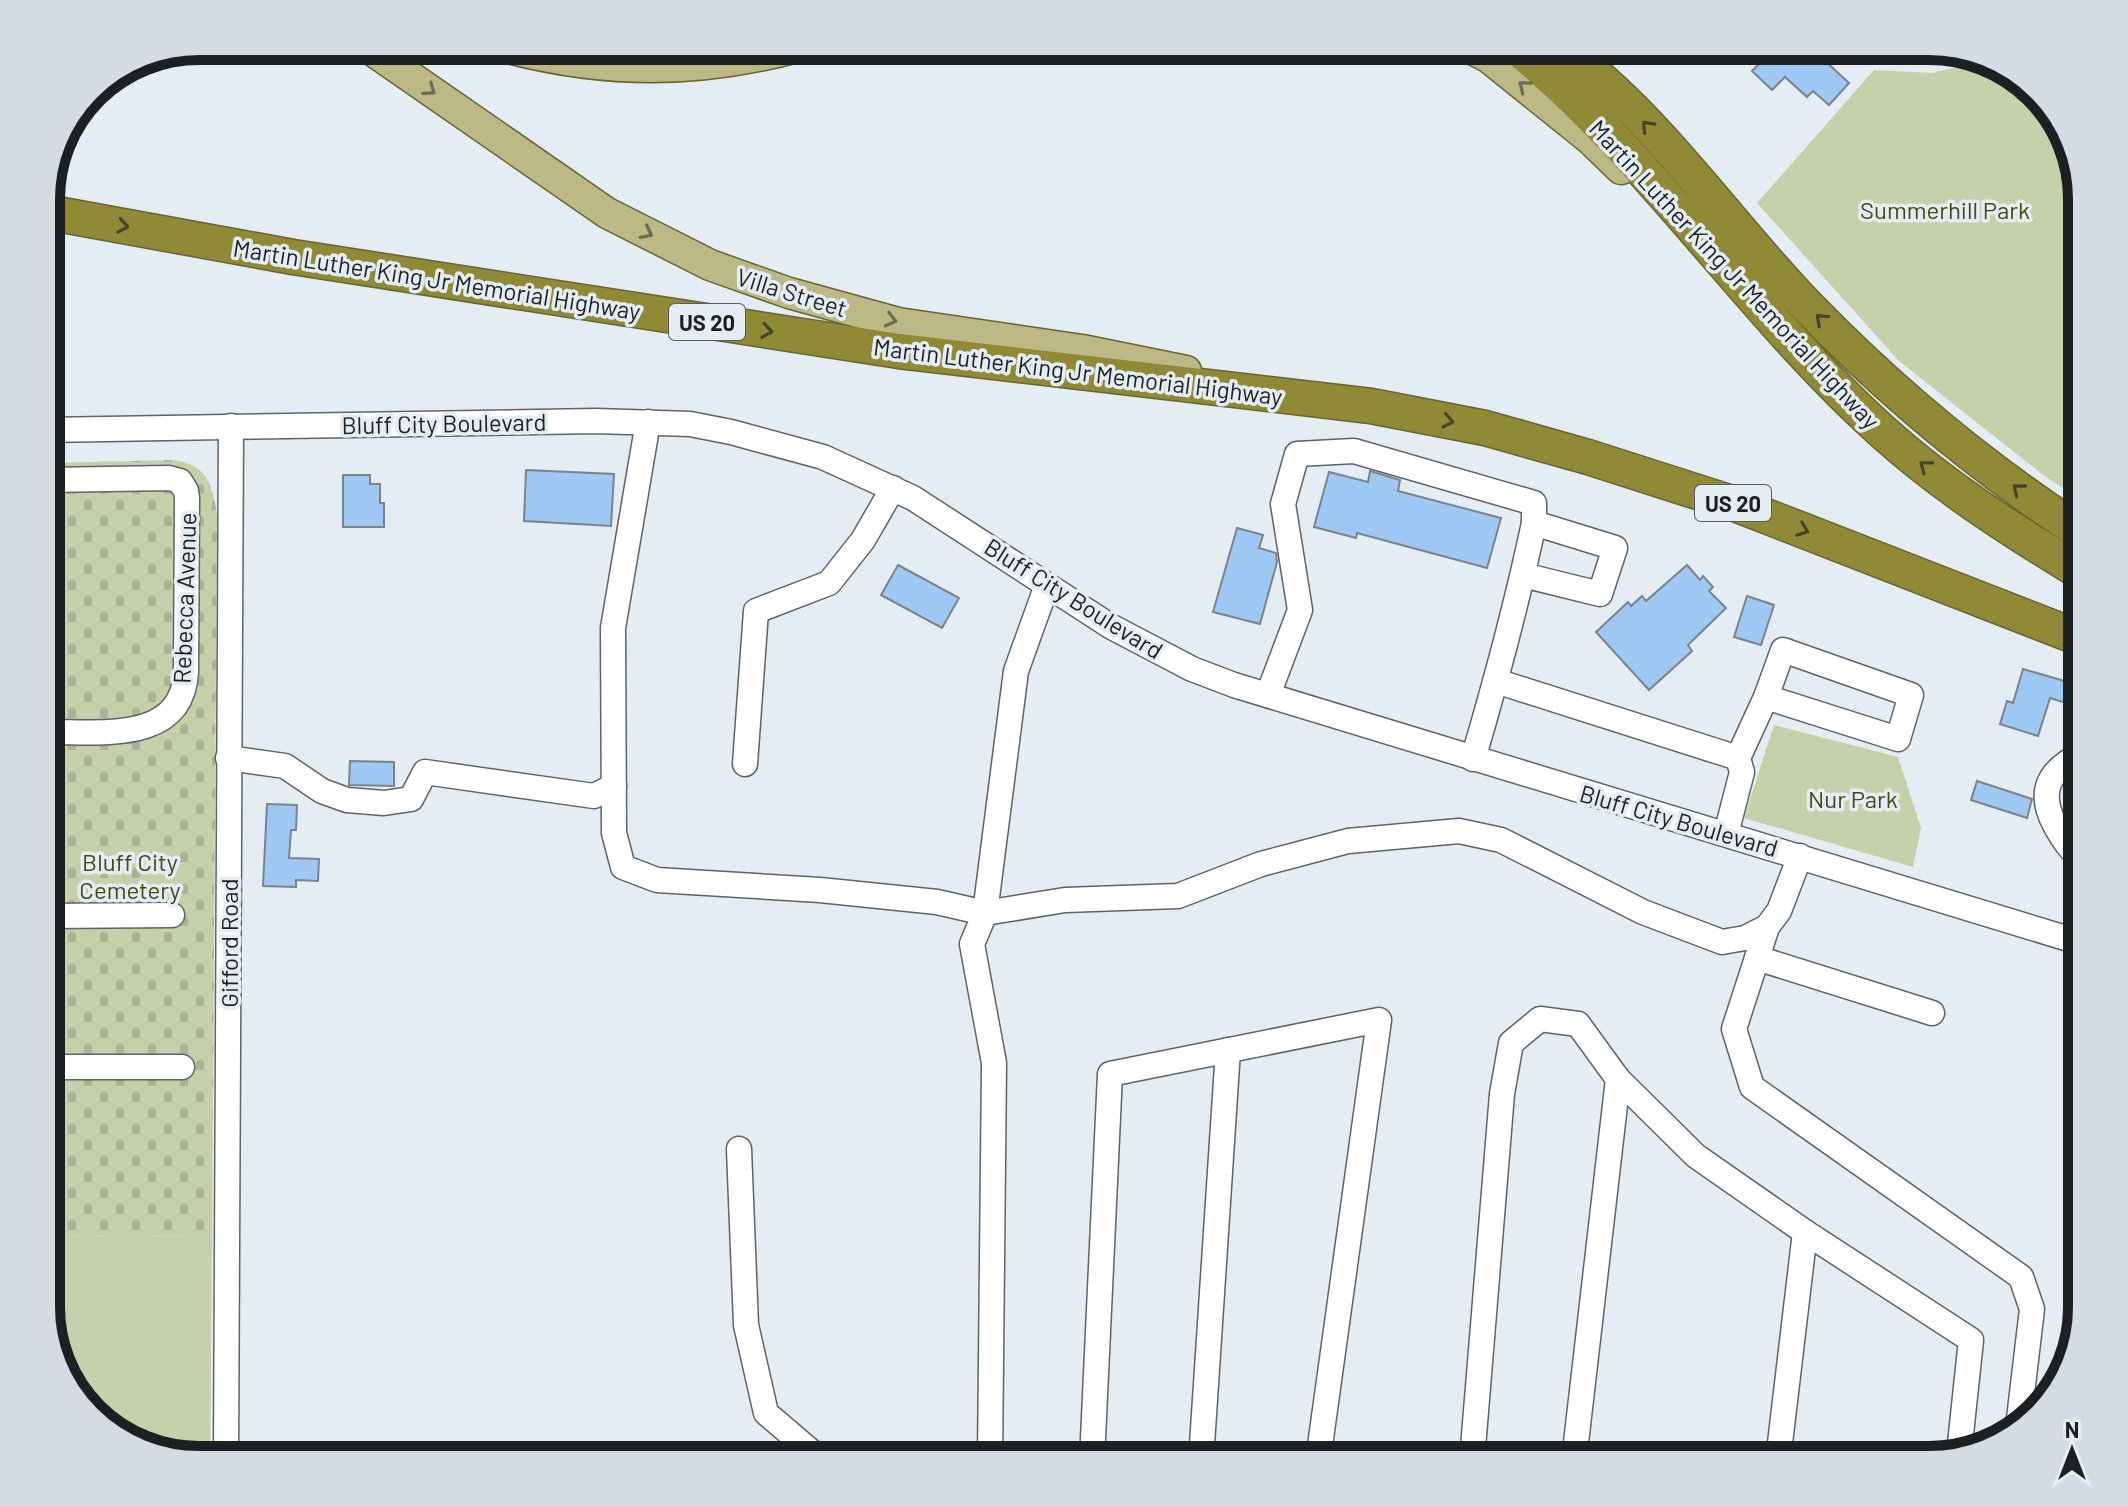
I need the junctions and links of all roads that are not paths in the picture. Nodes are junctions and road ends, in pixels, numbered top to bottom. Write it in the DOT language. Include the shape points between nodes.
graph roads {
  1 [pos="386,60"];
  2 [pos="564,60"];
  3 [pos="734,60"];
  4 [pos="1492,60"];
  5 [pos="1530,60"];
  6 [pos="1578,60"];
  7 [pos="60,215"];
  8 [pos="1728,269"];
  9 [pos="1371,406"];
  10 [pos="648,422"];
  11 [pos="231,426"];
  12 [pos="60,430"];
  13 [pos="60,480"];
  14 [pos="893,488"];
  15 [pos="1534,523"];
  16 [pos="2068,524"];
  17 [pos="2068,565"];
  18 [pos="1523,575"];
  19 [pos="1047,585"];
  20 [pos="2068,634"];
  21 [pos="1496,681"];
  22 [pos="1268,695"];
  23 [pos="1766,697"];
  24 [pos="60,732"];
  25 [pos="228,758"];
  26 [pos="1738,758"];
  27 [pos="1473,759"];
  28 [pos="745,764"];
  29 [pos="2068,764"];
  30 [pos="614,786"];
  31 [pos="1726,834"];
  32 [pos="2068,848"];
  33 [pos="1800,856"];
  34 [pos="985,913"];
  35 [pos="172,915"];
  36 [pos="60,916"];
  37 [pos="1767,927"];
  38 [pos="2068,932"];
  39 [pos="1757,958"];
  40 [pos="1932,1013"];
  41 [pos="1228,1050"];
  42 [pos="60,1067"];
  43 [pos="182,1067"];
  44 [pos="1618,1079"];
  45 [pos="739,1149"];
  46 [pos="1805,1232"];
  47 [pos="2020,1413"];
  48 [pos="1960,1442"];
  49 [pos="226,1446"];
  50 [pos="805,1446"];
  51 [pos="994,1446"];
  52 [pos="1093,1446"];
  53 [pos="1202,1446"];
  54 [pos="1320,1446"];
  55 [pos="1473,1446"];
  56 [pos="1576,1446"];
  57 [pos="1780,1446"];
  1 -- 9 [label="main road, Villa Street, one-way" via="607,213 710,265 789,293 898,323 1082,350"];
  2 -- 3 [label="main road" via="678,68"];
  8 -- 4 [label="main road, one-way" via="1590,139"];
  5 -- 8 [label="highway, Martin Luther King Jr Memorial Highway" via="1632,158"];
  16 -- 6 [label="highway, one-way" via="1903,397 1810,309 1641,119"];
  7 -- 9 [label="highway, Martin Luther King Jr Memorial Highway / US 20, one-way" via="293,257 868,346"];
  17 -- 8 [label="highway, Martin Luther King Jr Memorial Highway, one-way" via="1993,519 1884,433"];
  9 -- 20 [label="highway, Martin Luther King Jr Memorial Highway / US 20, one-way" via="1485,428 1735,504"];
  10 -- 11 [label="street, Bluff City Boulevard"];
  10 -- 14 [label="street, Bluff City Boulevard" via="690,424 781,445"];
  10 -- 30 [label="street" via="613,628"];
  11 -- 12 [label="street, Bluff City Boulevard"];
  11 -- 25 [label="street, Gifford Road"];
  13 -- 24 [label="street, Rebecca Avenue" via="169,478 180,481 187,498 182,695 154,724 129,731"];
  14 -- 19 [label="street, Bluff City Boulevard"];
  14 -- 28 [label="street" via="863,540 829,583 756,611"];
  15 -- 18 [label="street"];
  15 -- 18 [label="street" via="1615,548 1600,594"];
  15 -- 22 [label="street" via="1534,503 1354,451 1297,454 1283,504 1300,610"];
  18 -- 21 [label="street"];
  19 -- 22 [label="street, Bluff City Boulevard" via="1192,669"];
  19 -- 34 [label="street" via="1016,671"];
  21 -- 26 [label="street"];
  21 -- 27 [label="street"];
  22 -- 27 [label="street, Bluff City Boulevard"];
  23 -- 23 [label="street" via="1898,739 1911,695 1783,650"];
  23 -- 26 [label="street"];
  25 -- 30 [label="street" via="285,766 322,791 347,800 384,803 411,799 425,772 594,796"];
  25 -- 49 [label="street, Gifford Road"];
  26 -- 31 [label="street" via="1742,772"];
  27 -- 31 [label="street, Bluff City Boulevard"];
  29 -- 32 [label="street" via="2057,771 2045,804"];
  30 -- 34 [label="street" via="614,833 623,867 657,880 820,890 937,902"];
  31 -- 33 [label="street, Bluff City Boulevard"];
  33 -- 37 [label="street" via="1779,911"];
  33 -- 38 [label="street, Bluff City Boulevard"];
  34 -- 37 [label="street" via="1065,900 1178,896 1261,864 1348,841 1459,831 1501,840 1643,912 1722,942"];
  34 -- 51 [label="street" via="972,944 994,1063"];
  35 -- 36 [label="street"];
  37 -- 39 [label="street"];
  39 -- 40 [label="street"];
  39 -- 47 [label="street" via="1734,1029 1752,1087 2021,1277 2032,1309"];
  41 -- 52 [label="street" via="1110,1074"];
  41 -- 53 [label="street"];
  41 -- 54 [label="street" via="1379,1020"];
  42 -- 43 [label="street"];
  44 -- 46 [label="street" via="1696,1156"];
  44 -- 55 [label="street" via="1578,1024 1540,1019 1511,1043 1499,1125"];
  44 -- 56 [label="street"];
  45 -- 50 [label="street" via="746,1325 766,1413"];
  46 -- 48 [label="street" via="1971,1340"];
  46 -- 57 [label="street"];
}
